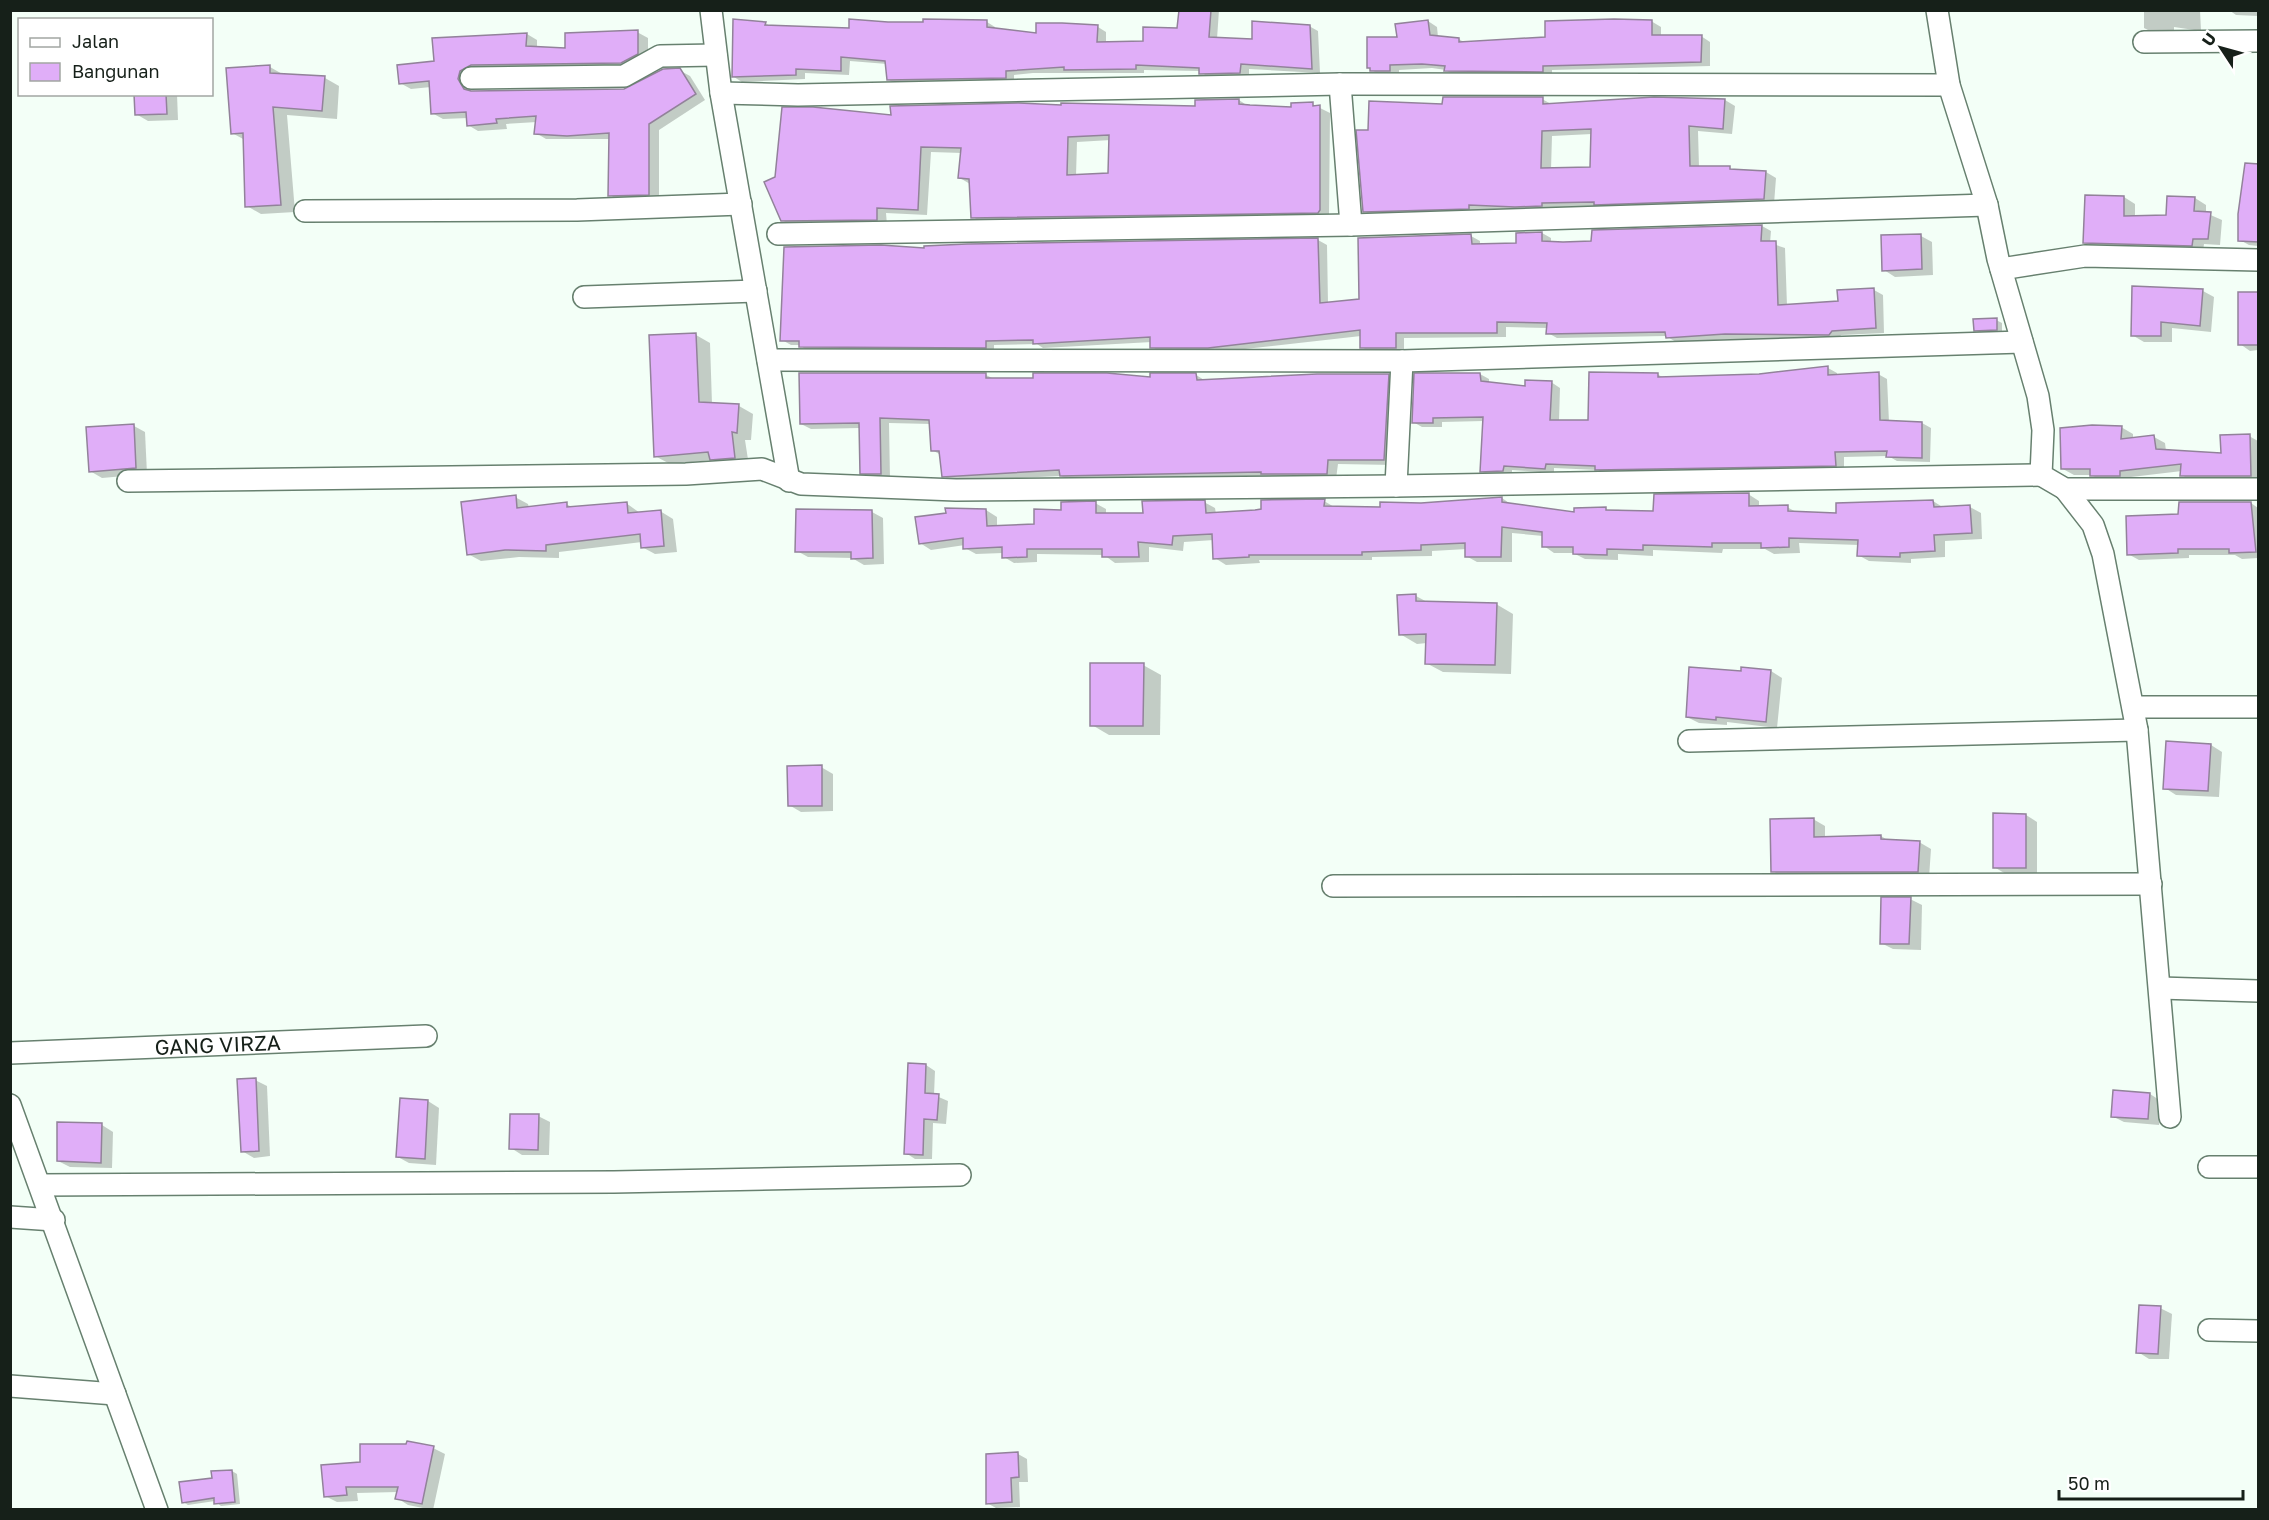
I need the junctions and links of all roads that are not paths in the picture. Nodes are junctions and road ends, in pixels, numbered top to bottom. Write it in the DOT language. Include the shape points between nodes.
graph roads {
  1 [pos="711,10"];
  2 [pos="1937,10"];
  3 [pos="2259,40"];
  4 [pos="2144,42"];
  5 [pos="716,55"];
  6 [pos="471,78"];
  7 [pos="1340,84"];
  8 [pos="1949,85"];
  9 [pos="722,93"];
  10 [pos="741,204"];
  11 [pos="1987,205"];
  12 [pos="305,211"];
  13 [pos="1351,225"];
  14 [pos="778,234"];
  15 [pos="2259,260"];
  16 [pos="2001,269"];
  17 [pos="756,291"];
  18 [pos="585,297"];
  19 [pos="2022,342"];
  20 [pos="768,360"];
  21 [pos="1402,361"];
  22 [pos="2041,474"];
  23 [pos="128,481"];
  24 [pos="789,481"];
  25 [pos="1396,486"];
  26 [pos="2065,489"];
  27 [pos="2259,489"];
  28 [pos="2133,706"];
  29 [pos="2259,707"];
  30 [pos="2137,730"];
  31 [pos="1689,741"];
  32 [pos="2151,884"];
  33 [pos="1333,886"];
  34 [pos="2160,988"];
  35 [pos="2259,991"];
  36 [pos="426,1036"];
  37 [pos="10,1053"];
  38 [pos="10,1105"];
  39 [pos="2170,1117"];
  40 [pos="2209,1167"];
  41 [pos="2259,1167"];
  42 [pos="960,1175"];
  43 [pos="41,1185"];
  44 [pos="10,1217"];
  45 [pos="54,1220"];
  46 [pos="2209,1330"];
  47 [pos="2259,1331"];
  48 [pos="10,1386"];
  49 [pos="115,1394"];
  50 [pos="157,1509"];
  1 -- 5 [label="street"];
  2 -- 8 [label="street"];
  3 -- 4 [label="street"];
  5 -- 6 [label="street" via="660,56 624,76"];
  5 -- 9 [label="street"];
  7 -- 8 [label="street"];
  7 -- 9 [label="street"];
  7 -- 13 [label="street"];
  8 -- 11 [label="street"];
  9 -- 10 [label="street"];
  10 -- 12 [label="street" via="577,210"];
  10 -- 17 [label="street"];
  11 -- 13 [label="street"];
  11 -- 16 [label="street"];
  13 -- 14 [label="street"];
  15 -- 16 [label="street" via="2085,256"];
  16 -- 19 [label="street"];
  17 -- 18 [label="street"];
  17 -- 20 [label="street"];
  19 -- 21 [label="street"];
  19 -- 22 [label="street" via="2043,429"];
  20 -- 21 [label="street"];
  20 -- 24 [label="street"];
  21 -- 25 [label="street"];
  22 -- 25 [label="street"];
  22 -- 26 [label="street"];
  23 -- 24 [label="street" via="686,474 762,469"];
  24 -- 25 [label="street" via="956,490"];
  26 -- 27 [label="street"];
  26 -- 28 [label="street" via="2093,525 2103,554"];
  28 -- 29 [label="street"];
  28 -- 30 [label="street"];
  30 -- 31 [label="street"];
  30 -- 32 [label="street"];
  32 -- 33 [label="street"];
  32 -- 34 [label="street"];
  34 -- 35 [label="street"];
  34 -- 39 [label="street"];
  36 -- 37 [label="street, GANG VIRZA"];
  38 -- 43 [label="street"];
  40 -- 41 [label="street"];
  42 -- 43 [label="street" via="614,1182"];
  43 -- 45 [label="street"];
  44 -- 45 [label="street"];
  45 -- 49 [label="street"];
  46 -- 47 [label="street"];
  48 -- 49 [label="street"];
  49 -- 50 [label="street"];
}
